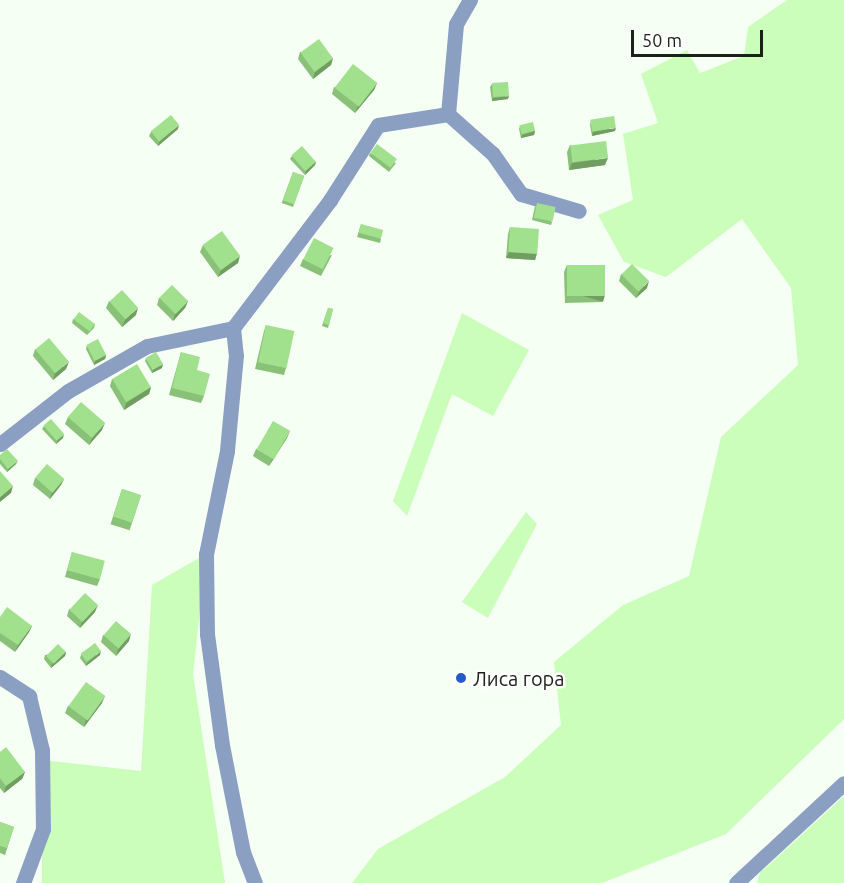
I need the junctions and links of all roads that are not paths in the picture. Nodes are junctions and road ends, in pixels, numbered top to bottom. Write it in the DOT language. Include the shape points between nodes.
graph roads {
  1 [pos="470,0"];
  2 [pos="448,114"];
  3 [pos="579,211"];
  4 [pos="233,328"];
  5 [pos="0,444"];
  6 [pos="0,677"];
  7 [pos="844,783"];
  8 [pos="23,883"];
  9 [pos="255,883"];
  10 [pos="736,883"];
  1 -- 2 [label="street" via="456,24"];
  2 -- 3 [label="street" via="493,154 521,194"];
  2 -- 4 [label="street" via="378,125 330,200"];
  4 -- 5 [label="street" via="147,346 68,391"];
  4 -- 9 [label="street" via="236,355 227,451 206,554 207,634 224,755 243,852"];
  6 -- 8 [label="street" via="29,696 42,750 43,829"];
  7 -- 10 [label="street"];
}
